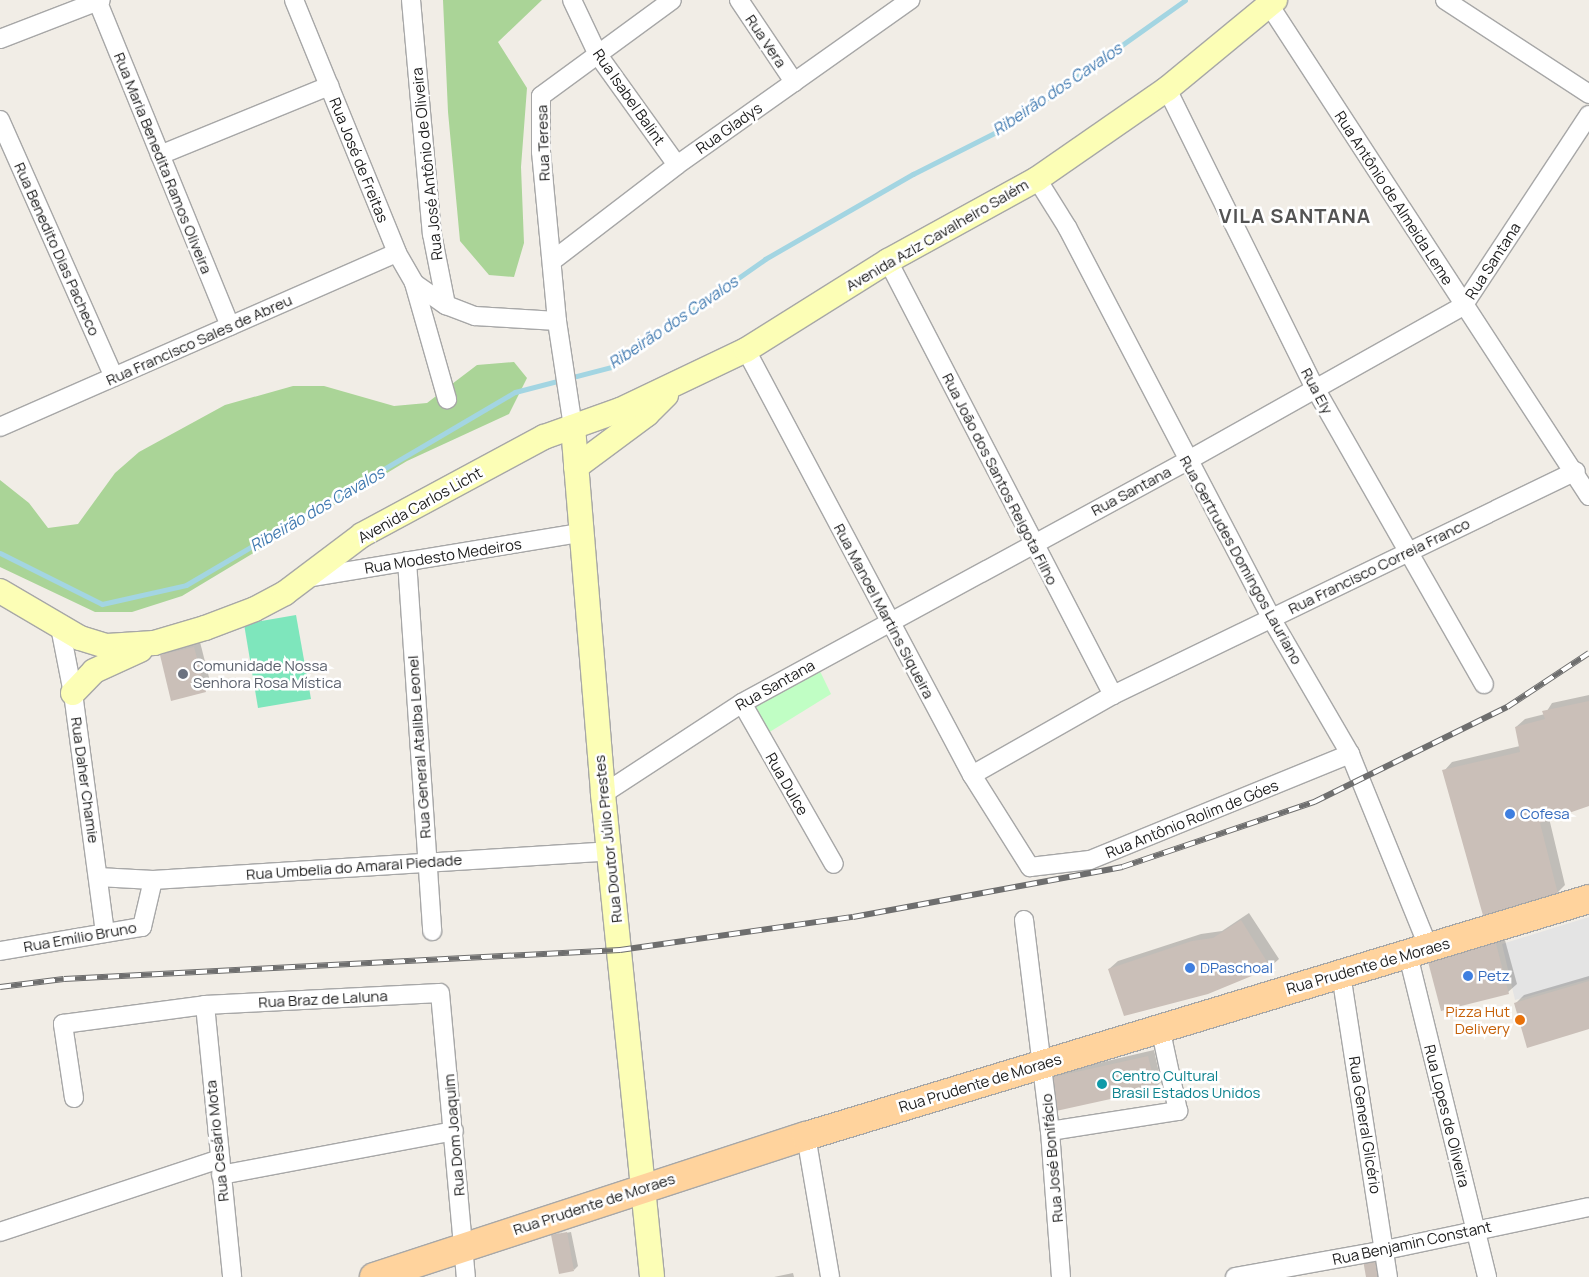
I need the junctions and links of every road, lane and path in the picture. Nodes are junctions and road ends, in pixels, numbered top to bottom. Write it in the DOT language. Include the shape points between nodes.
graph roads {
  1 [pos="98,0"];
  2 [pos="294,0"];
  3 [pos="411,0"];
  4 [pos="572,0"];
  5 [pos="672,0"];
  6 [pos="739,0"];
  7 [pos="910,0"];
  8 [pos="1445,0"];
  9 [pos="1270,1"];
  10 [pos="0,39"];
  11 [pos="598,54"];
  12 [pos="794,82"];
  13 [pos="329,86"];
  14 [pos="1167,89"];
  15 [pos="1589,94"];
  16 [pos="1589,115"];
  17 [pos="0,120"];
  18 [pos="160,155"];
  19 [pos="677,165"];
  20 [pos="1037,179"];
  21 [pos="397,253"];
  22 [pos="552,261"];
  23 [pos="888,261"];
  24 [pos="414,283"];
  25 [pos="446,305"];
  26 [pos="1463,306"];
  27 [pos="557,321"];
  28 [pos="230,326"];
  29 [pos="746,350"];
  30 [pos="564,360"];
  31 [pos="114,377"];
  32 [pos="676,384"];
  33 [pos="1315,388"];
  34 [pos="447,399"];
  35 [pos="573,427"];
  36 [pos="0,428"];
  37 [pos="1187,461"];
  38 [pos="576,467"];
  39 [pos="1576,471"];
  40 [pos="1589,496"];
  41 [pos="580,534"];
  42 [pos="1032,544"];
  43 [pos="1409,552"];
  44 [pos="407,562"];
  45 [pos="305,578"];
  46 [pos="0,590"];
  47 [pos="1272,618"];
  48 [pos="889,622"];
  49 [pos="60,627"];
  50 [pos="154,643"];
  51 [pos="1484,684"];
  52 [pos="73,693"];
  53 [pos="1113,695"];
  54 [pos="742,703"];
  55 [pos="1350,754"];
  56 [pos="972,775"];
  57 [pos="603,794"];
  58 [pos="610,851"];
  59 [pos="426,862"];
  60 [pos="834,864"];
  61 [pos="1030,867"];
  62 [pos="98,877"];
  63 [pos="153,880"];
  64 [pos="1589,899"];
  65 [pos="1024,920"];
  66 [pos="432,931"];
  67 [pos="105,933"];
  68 [pos="0,951"];
  69 [pos="1418,952"];
  70 [pos="1341,974"];
  71 [pos="440,993"];
  72 [pos="205,1005"];
  73 [pos="1160,1027"];
  74 [pos="1044,1064"];
  75 [pos="74,1098"];
  76 [pos="454,1131"];
  77 [pos="1050,1131"];
  78 [pos="806,1136"];
  79 [pos="221,1167"];
  80 [pos="645,1187"];
  81 [pos="1589,1206"];
  82 [pos="1475,1229"];
  83 [pos="0,1232"];
  84 [pos="464,1247"];
  85 [pos="1384,1250"];
  86 [pos="232,1277"];
  87 [pos="374,1277"];
  88 [pos="466,1277"];
  89 [pos="652,1277"];
  90 [pos="830,1277"];
  91 [pos="1060,1277"];
  92 [pos="1235,1277"];
  93 [pos="1388,1277"];
  94 [pos="1487,1277"];
  1 -- 10 [label="street"];
  1 -- 18 [label="street, Rua Maria Benedita Ramos Oliveira"];
  2 -- 13 [label="street, Rua José de Freitas"];
  3 -- 25 [label="street, Rua José Antônio de Oliveira" via="432,234"];
  4 -- 11 [label="street, Rua Isabel Balint"];
  5 -- 11 [label="street, Rua Teresa"];
  6 -- 12 [label="street, Rua Vera"];
  7 -- 12 [label="street, Rua Gladys"];
  8 -- 15 [label="street"];
  9 -- 14 [label="main road, Avenida Aziz Cavalheiro Salém"];
  9 -- 26 [label="street, Rua Antônio de Almeida Leme"];
  11 -- 19 [label="street, Rua Isabel Balint"];
  11 -- 22 [label="street, Rua Teresa" via="541,96 541,152"];
  12 -- 19 [label="street, Rua Gladys"];
  13 -- 18 [label="street"];
  13 -- 21 [label="street, Rua José de Freitas"];
  14 -- 20 [label="main road, Avenida Aziz Cavalheiro Salém"];
  14 -- 33 [label="street, Rua Ely"];
  16 -- 26 [label="street, Rua Santana"];
  17 -- 31 [label="street, Rua Benedito Dias Pacheco"];
  18 -- 28 [label="street, Rua Maria Benedita Ramos Oliveira"];
  19 -- 22 [label="street, Rua Gladys"];
  20 -- 23 [label="main road, Avenida Aziz Cavalheiro Salém"];
  20 -- 37 [label="street, Rua Gertrudes Domingos Lauriano" via="1067,227"];
  21 -- 24 [label="street, Rua José de Freitas"];
  21 -- 28 [label="street, Rua Francisco Sales de Abreu"];
  22 -- 27 [label="street, Rua Teresa"];
  23 -- 29 [label="main road, Avenida Aziz Cavalheiro Salém"];
  23 -- 42 [label="street, Rua João dos Santos Reigota Filho"];
  24 -- 25 [label="street, Rua José de Freitas"];
  24 -- 34 [label="street"];
  25 -- 27 [label="street" via="475,316"];
  26 -- 33 [label="street, Rua Santana"];
  26 -- 39 [label="street, Rua Antônio de Almeida Leme"];
  27 -- 30 [label="street, Rua Teresa"];
  28 -- 31 [label="street, Rua Francisco Sales de Abreu"];
  29 -- 32 [label="main road, Avenida Aziz Cavalheiro Salém"];
  29 -- 48 [label="street, Rua Manoel Martins Siqueira"];
  30 -- 35 [label="street, Rua Doutor Júlio Prestes"];
  31 -- 36 [label="street, Rua Francisco Sales de Abreu"];
  32 -- 35 [label="main road, Avenida Aziz Cavalheiro Salém"];
  32 -- 38 [label="main road" via="647,414"];
  33 -- 37 [label="street, Rua Santana"];
  33 -- 43 [label="street, Rua Ely"];
  35 -- 38 [label="main road, Rua Doutor Júlio Prestes"];
  35 -- 45 [label="main road, Avenida Carlos Licht" via="544,437 362,535"];
  37 -- 42 [label="street, Rua Santana"];
  37 -- 47 [label="street, Rua Gertrudes Domingos Lauriano"];
  38 -- 41 [label="main road, Rua Doutor Júlio Prestes"];
  39 -- 40 [label="street, Rua Antônio de Almeida Leme"];
  39 -- 43 [label="street, Rua Francisco Correia Franco"];
  41 -- 44 [label="street, Rua Modesto Medeiros"];
  41 -- 57 [label="main road, Rua Doutor Júlio Prestes"];
  42 -- 48 [label="street, Rua Santana"];
  42 -- 53 [label="street, Rua João dos Santos Reigota Filho"];
  43 -- 47 [label="street, Rua Francisco Correia Franco"];
  43 -- 51 [label="street, Rua Ely"];
  44 -- 45 [label="street, Rua Modesto Medeiros"];
  44 -- 59 [label="street, Rua General Ataliba Leonel"];
  45 -- 50 [label="main road, Avenida Carlos Licht" via="255,609"];
  46 -- 49 [label="main road, Avenida Carlos Licht"];
  47 -- 53 [label="street, Rua Francisco Correia Franco"];
  47 -- 55 [label="street, Rua Gertrudes Domingos Lauriano"];
  48 -- 54 [label="street, Rua Santana"];
  48 -- 56 [label="street, Rua Manoel Martins Siqueira"];
  49 -- 50 [label="main road, Avenida Carlos Licht" via="80,638 107,646"];
  49 -- 52 [label="street, Rua Daher Chamie"];
  50 -- 52 [label="main road" via="94,671"];
  52 -- 62 [label="street, Rua Daher Chamie"];
  53 -- 56 [label="street, Rua Francisco Correia Franco"];
  54 -- 57 [label="street, Rua Santana"];
  54 -- 60 [label="street, Rua Dulce"];
  55 -- 61 [label="street, Rua Antônio Rolim de Góes" via="1090,860"];
  55 -- 69 [label="street, Rua Gertrudes Domingos Lauriano"];
  56 -- 61 [label="street, Rua Manoel Martins Siqueira"];
  57 -- 58 [label="main road, Rua Doutor Júlio Prestes"];
  58 -- 59 [label="street, Rua Umbelia do Amaral Piedade"];
  58 -- 80 [label="main road, Rua Doutor Júlio Prestes"];
  59 -- 63 [label="street, Rua Umbelia do Amaral Piedade"];
  59 -- 66 [label="street, Rua General Ataliba Leonel"];
  62 -- 63 [label="street, Rua Umbelia do Amaral Piedade"];
  62 -- 67 [label="street, Rua Daher Chamie"];
  63 -- 67 [label="street, Rua Emílio Bruno" via="142,927"];
  64 -- 69 [label="main road, Rua Prudente de Moraes"];
  65 -- 74 [label="street, Rua José Bonifácio"];
  67 -- 68 [label="street, Rua Emílio Bruno"];
  69 -- 70 [label="main road, Rua Prudente de Moraes"];
  69 -- 82 [label="street, Rua Lopes de Oliveira"];
  70 -- 73 [label="main road, Rua Prudente de Moraes"];
  70 -- 85 [label="street, Rua General Glicério"];
  71 -- 72 [label="street, Rua Braz de Laluna"];
  71 -- 76 [label="street, Rua Dom Joaquim"];
  72 -- 75 [label="street, Rua Braz de Laluna" via="62,1024"];
  72 -- 79 [label="street, Rua Cesário Mota"];
  73 -- 74 [label="main road, Rua Prudente de Moraes"];
  73 -- 77 [label="street" via="1178,1111"];
  74 -- 77 [label="street, Rua José Bonifácio"];
  74 -- 78 [label="main road, Rua Prudente de Moraes"];
  76 -- 79 [label="street"];
  76 -- 84 [label="street, Rua Dom Joaquim"];
  77 -- 91 [label="street, Rua José Bonifácio"];
  78 -- 80 [label="main road, Rua Prudente de Moraes"];
  78 -- 90 [label="street"];
  79 -- 83 [label="street"];
  79 -- 86 [label="street, Rua Cesário Mota"];
  80 -- 84 [label="main road, Rua Prudente de Moraes"];
  80 -- 89 [label="main road, Rua Doutor Júlio Prestes"];
  81 -- 82 [label="street, Rua Benjamin Constant"];
  82 -- 85 [label="street, Rua Benjamin Constant"];
  82 -- 94 [label="street, Rua Lopes de Oliveira"];
  84 -- 87 [label="main road, Rua Prudente de Moraes"];
  84 -- 88 [label="street, Rua Dom Joaquim"];
  85 -- 92 [label="street, Rua Benjamin Constant"];
  85 -- 93 [label="street, Rua General Glicério"];
}
